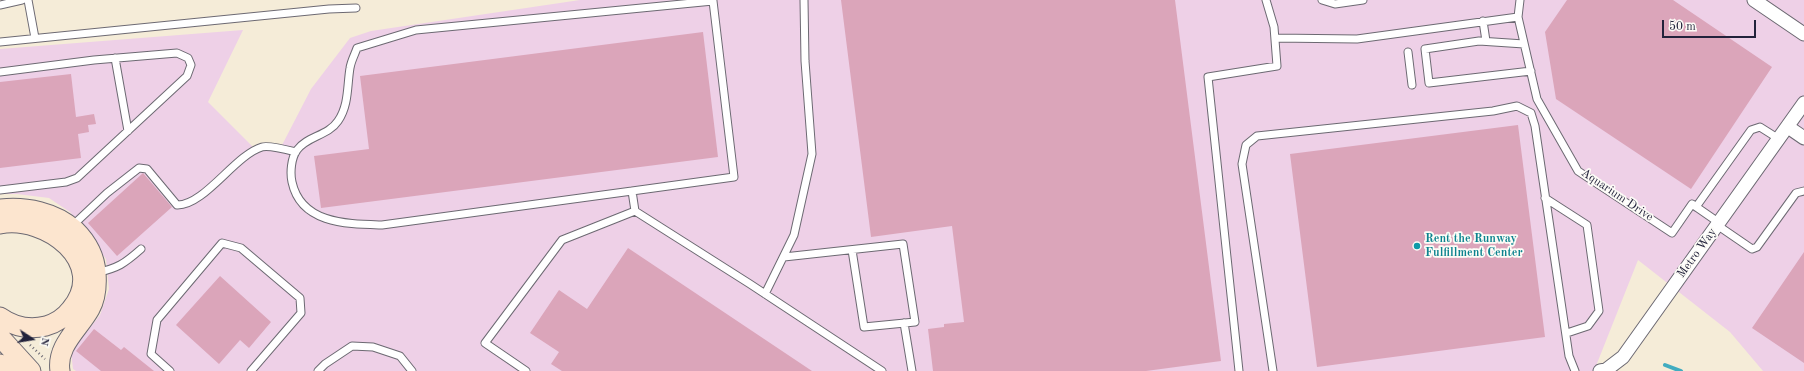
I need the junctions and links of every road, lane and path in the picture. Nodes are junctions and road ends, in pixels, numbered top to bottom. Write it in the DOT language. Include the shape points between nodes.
graph roads {
  1 [pos="22,0"];
  2 [pos="28,0"];
  3 [pos="804,0"];
  4 [pos="1266,0"];
  5 [pos="1322,0"];
  6 [pos="1363,0"];
  7 [pos="1520,0"];
  8 [pos="1754,0"];
  9 [pos="0,4"];
  10 [pos="356,8"];
  11 [pos="1518,17"];
  12 [pos="1483,21"];
  13 [pos="1804,34"];
  14 [pos="35,38"];
  15 [pos="1275,38"];
  16 [pos="1486,41"];
  17 [pos="0,42"];
  18 [pos="1524,44"];
  19 [pos="1408,52"];
  20 [pos="115,58"];
  21 [pos="1531,71"];
  22 [pos="0,72"];
  23 [pos="1412,85"];
  24 [pos="1804,103"];
  25 [pos="1788,127"];
  26 [pos="128,131"];
  27 [pos="1804,138"];
  28 [pos="1779,139"];
  29 [pos="296,152"];
  30 [pos="0,190"];
  31 [pos="632,191"];
  32 [pos="1804,191"];
  33 [pos="1545,198"];
  34 [pos="1696,207"];
  35 [pos="0,209"];
  36 [pos="634,211"];
  37 [pos="1718,223"];
  38 [pos="0,224"];
  39 [pos="71,227"];
  40 [pos="140,249"];
  41 [pos="852,250"];
  42 [pos="784,257"];
  43 [pos="96,273"];
  44 [pos="765,294"];
  45 [pos="0,317"];
  46 [pos="904,323"];
  47 [pos="1567,333"];
  48 [pos="0,336"];
  49 [pos="28,343"];
  50 [pos="0,364"];
  51 [pos="54,367"];
  52 [pos="9,371"];
  53 [pos="31,371"];
  54 [pos="170,371"];
  55 [pos="251,371"];
  56 [pos="318,371"];
  57 [pos="412,371"];
  58 [pos="526,371"];
  59 [pos="882,371"];
  60 [pos="912,371"];
  61 [pos="1238,371"];
  62 [pos="1273,371"];
  63 [pos="1574,371"];
  64 [pos="1600,371"];
  1 -- 9 [label="lane"];
  2 -- 14 [label="lane"];
  3 -- 42 [label="lane" via="805,61 812,154 794,236"];
  4 -- 15 [label="lane"];
  5 -- 6 [label="lane" via="1335,4"];
  7 -- 11 [label="lane, Aquarium Drive"];
  8 -- 13 [label="street"];
  10 -- 14 [label="lane"];
  11 -- 12 [label="lane"];
  11 -- 18 [label="lane, Aquarium Drive"];
  12 -- 15 [label="lane" via="1357,39"];
  12 -- 16 [label="lane"];
  14 -- 17 [label="lane"];
  15 -- 61 [label="lane" via="1277,66 1208,77"];
  16 -- 18 [label="lane"];
  16 -- 21 [label="lane" via="1425,49 1429,83"];
  18 -- 21 [label="lane, Aquarium Drive"];
  19 -- 23 [label="lane"];
  20 -- 22 [label="lane"];
  20 -- 26 [label="lane"];
  20 -- 26 [label="lane" via="177,54 188,58 191,66 187,76"];
  21 -- 34 [label="lane, Aquarium Drive" via="1537,99 1578,171 1672,233 1692,204"];
  24 -- 25 [label="street"];
  25 -- 27 [label="street"];
  25 -- 28 [label="street, Metro Way"];
  26 -- 30 [label="lane" via="79,177"];
  28 -- 34 [label="lane" via="1760,127 1751,130"];
  28 -- 37 [label="street, Metro Way"];
  29 -- 31 [label="lane" via="290,174 299,201 324,218 348,224 382,225"];
  29 -- 31 [label="lane" via="304,141 328,131 338,122 345,109 350,67 357,48 416,30 712,1 734,177"];
  29 -- 39 [label="lane" via="263,146 244,157 196,198 184,205 177,205 148,169 139,168 107,193"];
  31 -- 36 [label="lane"];
  32 -- 37 [label="lane" via="1796,193 1757,247 1752,249"];
  33 -- 47 [label="lane"];
  33 -- 47 [label="lane" via="1587,225 1599,311 1588,326"];
  33 -- 62 [label="lane" via="1531,113 1516,106 1257,136 1246,145 1242,164"];
  34 -- 37 [label="lane"];
  35 -- 39 [label="main road" via="23,208 40,212"];
  36 -- 44 [label="lane"];
  36 -- 58 [label="lane" via="562,240 485,343"];
  37 -- 64 [label="street, Metro Way" via="1623,357 1606,370"];
  38 -- 45 [label="main road" via="29,224 54,234 72,251 82,277 77,301 68,313 54,323 38,328 24,327"];
  39 -- 43 [label="main road" via="87,245 94,260"];
  40 -- 43 [label="lane" via="124,264"];
  41 -- 42 [label="lane"];
  41 -- 46 [label="lane" via="864,327"];
  41 -- 46 [label="lane" via="904,244 915,322"];
  42 -- 44 [label="lane"];
  43 -- 51 [label="main road" via="94,299"];
  44 -- 59 [label="lane"];
  46 -- 60 [label="lane"];
  47 -- 63 [label="lane" via="1569,356"];
  48 -- 53 [label="main road"];
  49 -- 51 [label="path"];
  50 -- 52 [label="main road"];
  54 -- 55 [label="lane" via="151,354 157,320 222,243 241,248 300,298 301,313"];
  56 -- 57 [label="lane" via="352,346 373,347 400,356"];
}
